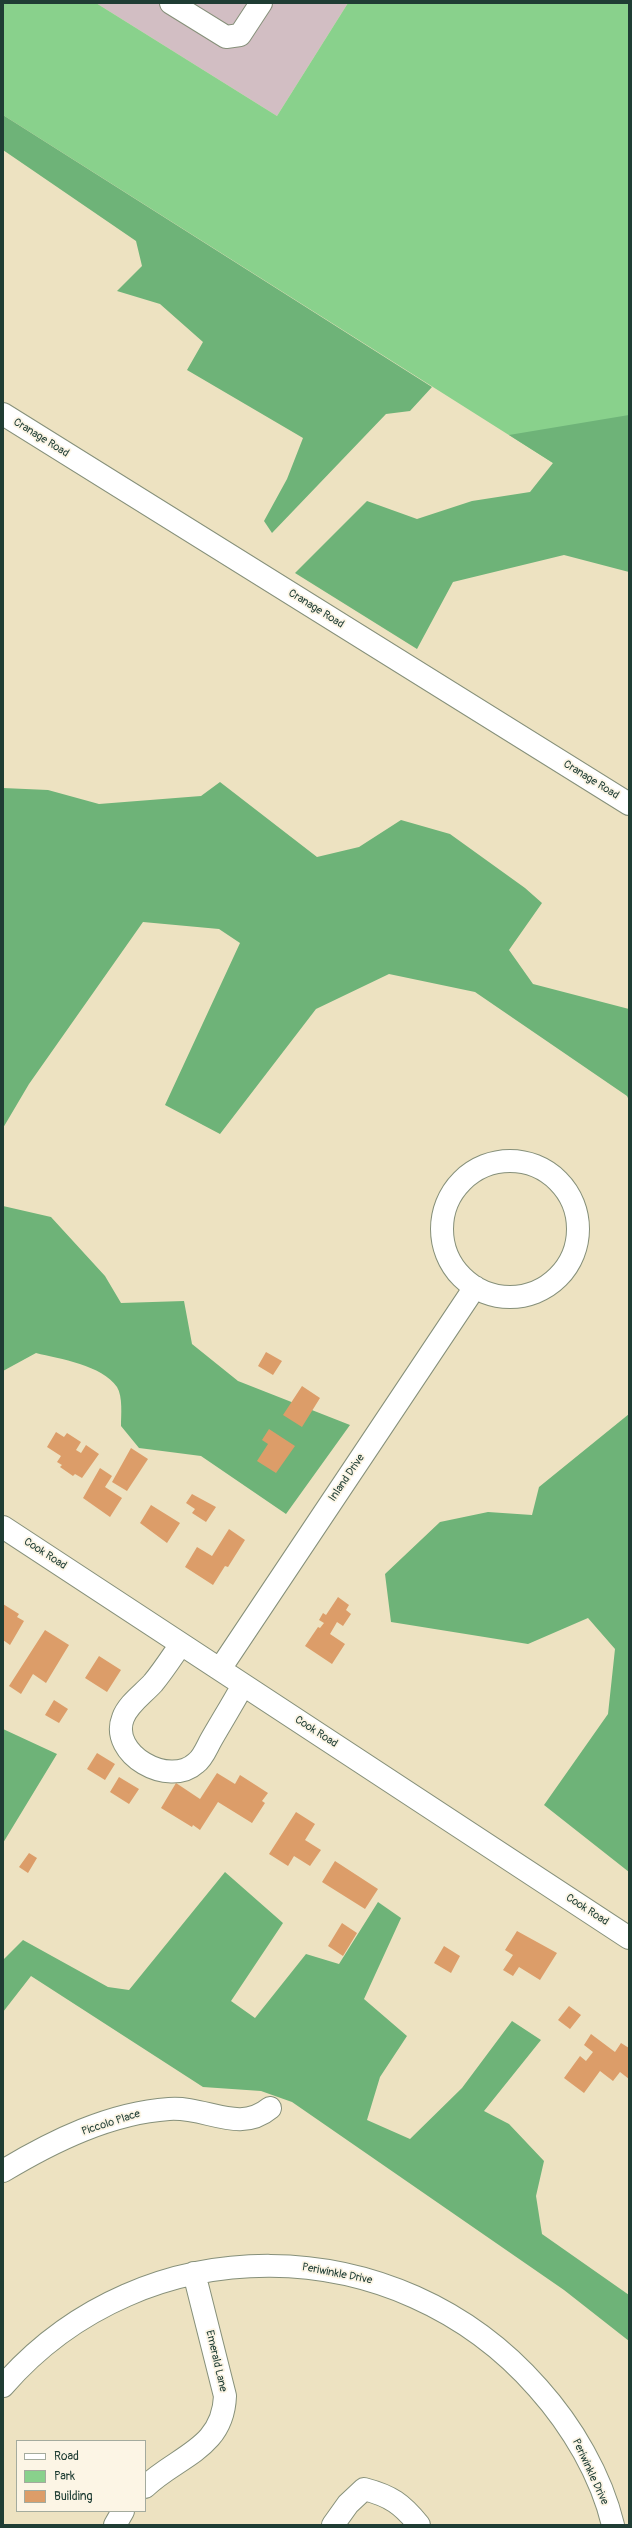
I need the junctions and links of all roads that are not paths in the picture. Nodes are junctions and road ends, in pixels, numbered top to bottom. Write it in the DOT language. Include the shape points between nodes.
graph roads {
  1 [pos="171,3"];
  2 [pos="261,3"];
  3 [pos="3,414"];
  4 [pos="629,804"];
  5 [pos="475,1287"];
  6 [pos="3,1527"];
  7 [pos="181,1644"];
  8 [pos="220,1669"];
  9 [pos="243,1685"];
  10 [pos="629,1938"];
  11 [pos="270,2108"];
  12 [pos="3,2172"];
  13 [pos="194,2273"];
  14 [pos="3,2386"];
  15 [pos="146,2486"];
  16 [pos="122,2512"];
  17 [pos="115,2525"];
  18 [pos="333,2525"];
  19 [pos="419,2525"];
  20 [pos="613,2525"];
  1 -- 2 [label="street" via="226,37 240,35"];
  3 -- 4 [label="street, Cranage Road"];
  5 -- 5 [label="street" via="497,1296 521,1296 538,1292 558,1279 576,1250 579,1226 568,1191 557,1179 537,1165 503,1160 480,1167 461,1181 452,1192 443,1214 444,1245 458,1273"];
  5 -- 8 [label="street, Inland Drive"];
  6 -- 7 [label="street, Cook Road"];
  7 -- 8 [label="street, Cook Road"];
  7 -- 9 [label="street" via="153,1683 129,1708 121,1725 123,1738 133,1754 147,1766 165,1772 179,1772 196,1764"];
  8 -- 9 [label="street, Cook Road"];
  9 -- 10 [label="street, Cook Road"];
  11 -- 12 [label="street, Piccolo Place" via="260,2116 234,2121 215,2115 174,2109 152,2110 122,2117 43,2149"];
  13 -- 14 [label="street, Periwinkle Drive" via="147,2287 82,2319 32,2356"];
  13 -- 15 [label="street, Emerald Lane" via="224,2396 222,2416 206,2442 163,2471"];
  13 -- 20 [label="street, Periwinkle Drive" via="238,2266 287,2266 348,2274 406,2292 469,2326 521,2368 551,2402 582,2448"];
  16 -- 17 [label="street"];
  18 -- 19 [label="street" via="348,2504 364,2490 385,2495 398,2502"];
}
